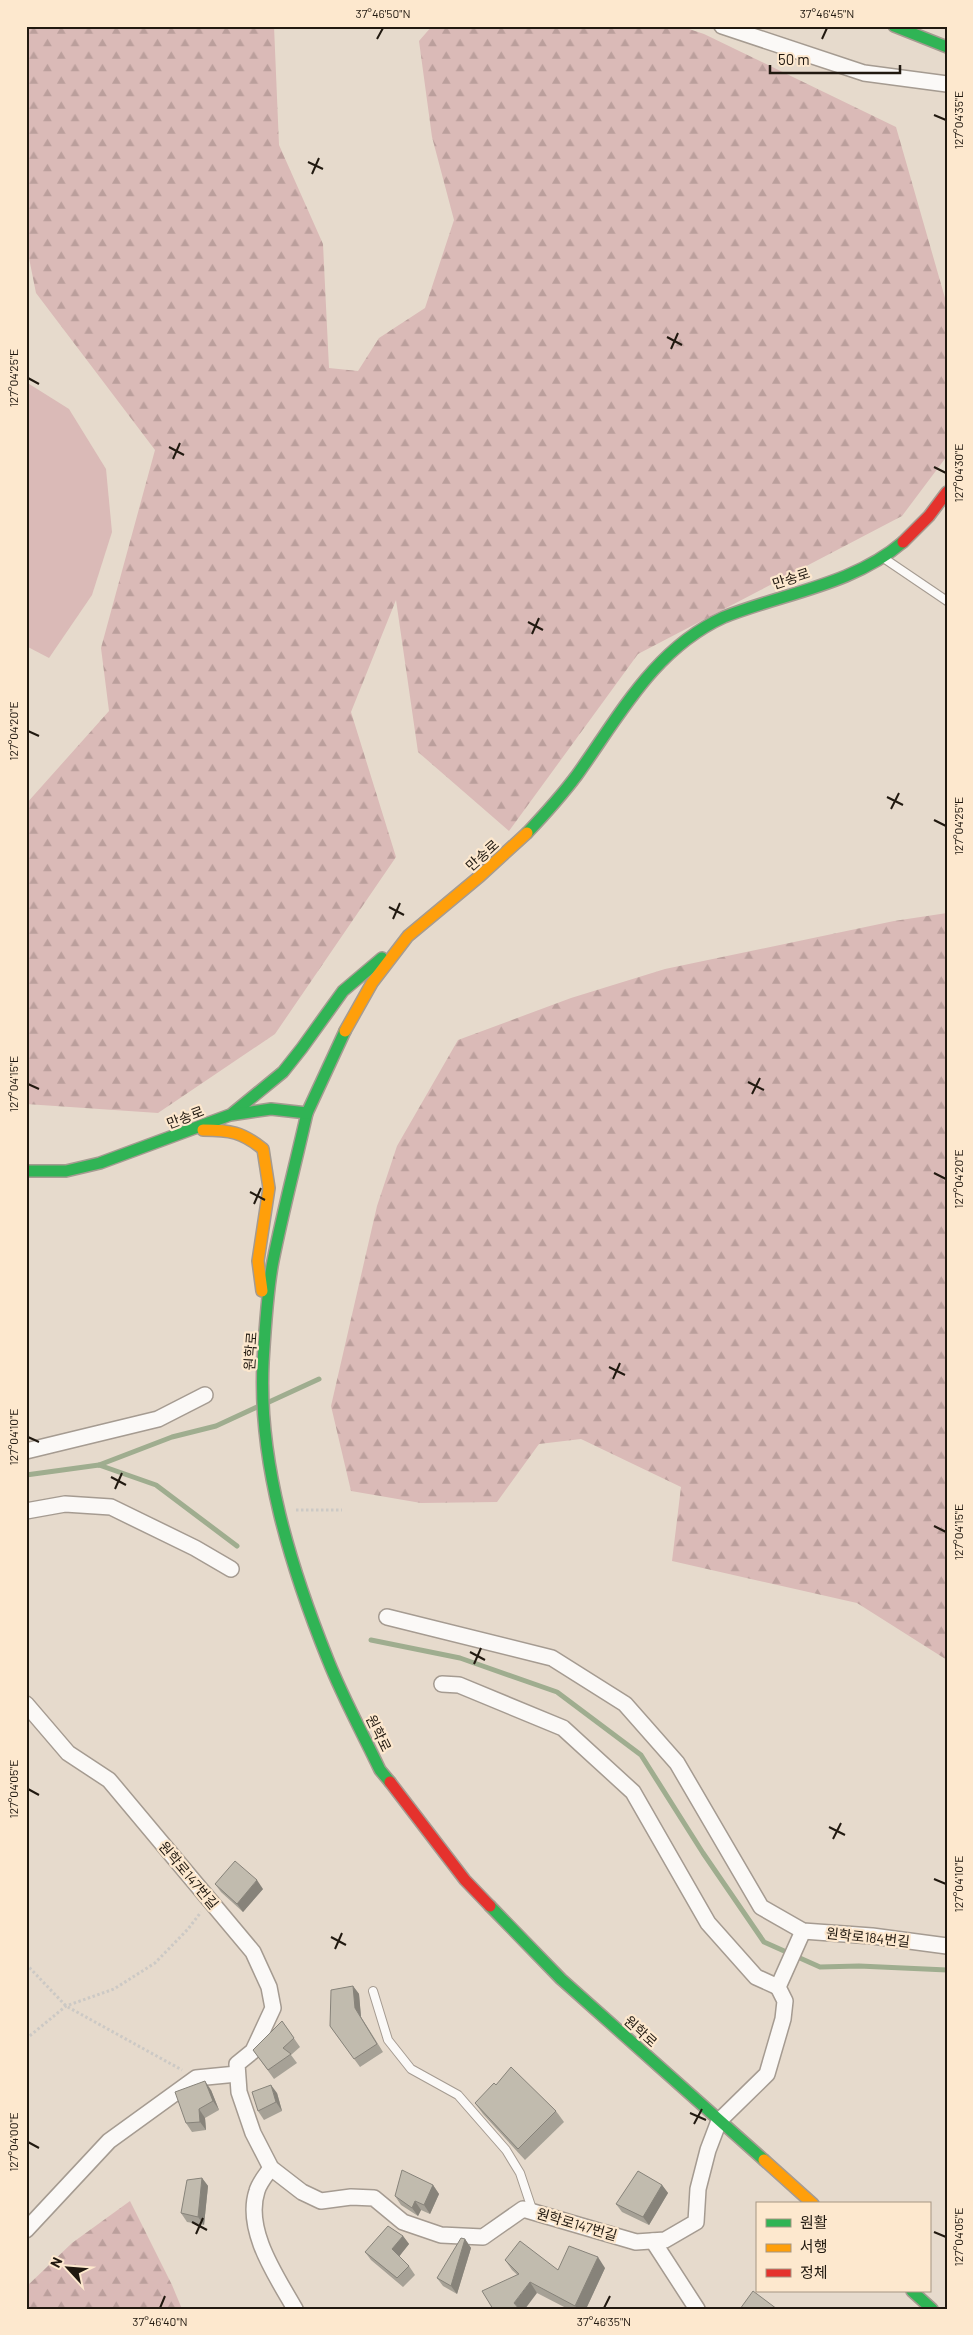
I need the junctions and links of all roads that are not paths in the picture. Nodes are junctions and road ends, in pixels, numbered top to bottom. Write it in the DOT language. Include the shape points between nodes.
graph roads {
  1 [pos="722,26"];
  2 [pos="895,27"];
  3 [pos="947,47"];
  4 [pos="947,84"];
  5 [pos="947,492"];
  6 [pos="883,558"];
  7 [pos="947,601"];
  8 [pos="402,942"];
  9 [pos="307,1113"];
  10 [pos="230,1115"];
  11 [pos="193,1130"];
  12 [pos="26,1171"];
  13 [pos="266,1327"];
  14 [pos="205,1395"];
  15 [pos="26,1451"];
  16 [pos="26,1511"];
  17 [pos="231,1569"];
  18 [pos="387,1617"];
  19 [pos="442,1684"];
  20 [pos="26,1704"];
  21 [pos="800,1937"];
  22 [pos="947,1946"];
  23 [pos="780,1981"];
  24 [pos="373,1991"];
  25 [pos="238,2074"];
  26 [pos="719,2120"];
  27 [pos="271,2168"];
  28 [pos="811,2202"];
  29 [pos="533,2212"];
  30 [pos="26,2230"];
  31 [pos="653,2241"];
  32 [pos="913,2292"];
  33 [pos="295,2309"];
  34 [pos="697,2309"];
  35 [pos="932,2309"];
  1 -- 4 [label="street" via="864,73"];
  2 -- 3 [label="main road"];
  5 -- 6 [label="main road, 만송로" via="917,529"];
  6 -- 7 [label="lane"];
  6 -- 8 [label="main road, 만송로" via="858,571 731,613 669,650 630,697 576,778 539,822"];
  8 -- 9 [label="main road, 만송로" via="364,994"];
  8 -- 10 [label="main road" via="350,983 288,1067"];
  9 -- 10 [label="main road, 만송로" via="271,1109"];
  9 -- 13 [label="main road, 원학로" via="273,1263"];
  10 -- 11 [label="main road, 만송로"];
  11 -- 12 [label="main road, 만송로" via="100,1163 66,1171"];
  11 -- 13 [label="main road" via="231,1130 247,1136 263,1149 269,1188 258,1261"];
  13 -- 26 [label="main road, 원학로" via="263,1404 278,1510 328,1661 380,1770 472,1887 561,1979"];
  14 -- 15 [label="street" via="158,1419"];
  16 -- 17 [label="street" via="65,1504 111,1507"];
  18 -- 21 [label="street" via="552,1658 625,1704 677,1763 761,1907"];
  19 -- 23 [label="street" via="459,1685 563,1728 633,1792 708,1923 756,1977"];
  20 -- 25 [label="street, 원학로147번길" via="68,1753 109,1780 253,1952 269,1987 273,2008 253,2051 236,2064"];
  21 -- 22 [label="street, 원학로184번길" via="872,1936"];
  21 -- 23 [label="street"];
  23 -- 26 [label="street" via="785,2001 784,2019 767,2074"];
  24 -- 29 [label="lane" via="388,2040 411,2069 458,2095 506,2150 520,2173"];
  25 -- 27 [label="street, 원학로147번길" via="240,2092 251,2125"];
  25 -- 30 [label="street" via="196,2078 109,2141"];
  26 -- 28 [label="main road, 원학로"];
  26 -- 31 [label="street, 원학로147번길" via="698,2189 696,2222 665,2240"];
  27 -- 29 [label="street, 원학로147번길" via="302,2192 321,2201 374,2198 403,2222 441,2235 483,2237 523,2209"];
  27 -- 33 [label="street" via="256,2191 254,2217 264,2255"];
  29 -- 31 [label="street, 원학로147번길" via="636,2242"];
  31 -- 34 [label="street"];
  32 -- 35 [label="main road"];
}
